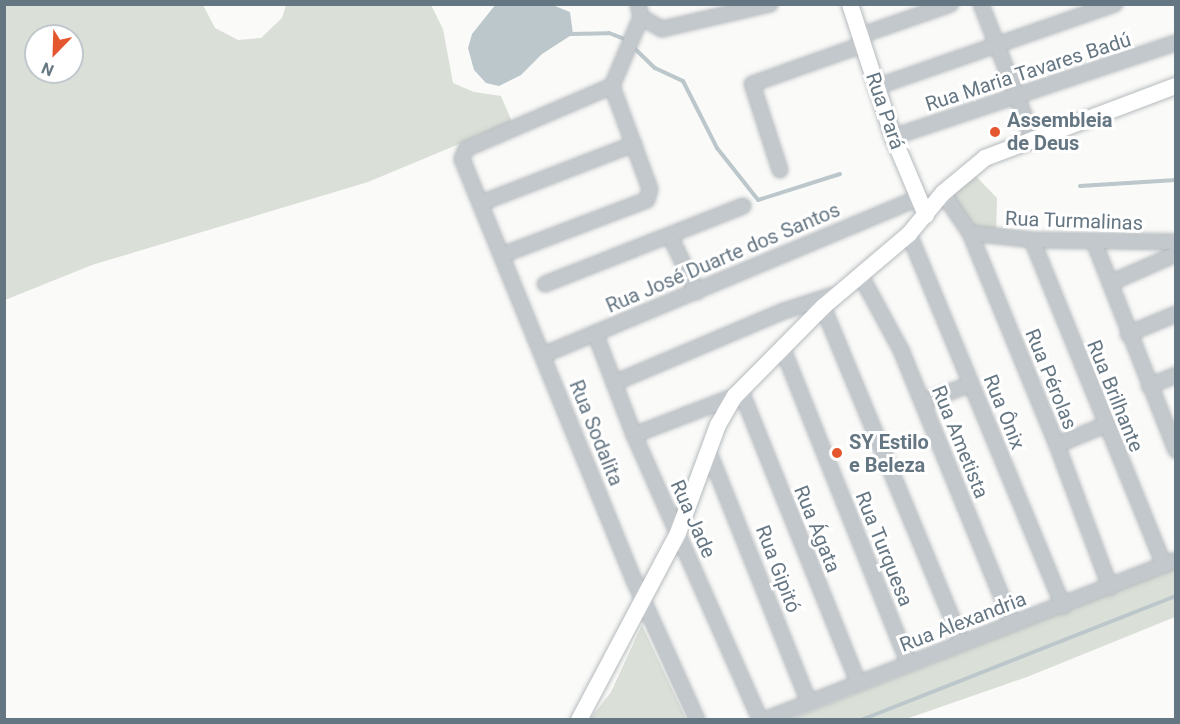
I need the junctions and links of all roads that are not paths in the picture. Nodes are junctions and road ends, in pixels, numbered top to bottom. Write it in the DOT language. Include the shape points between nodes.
graph roads {
  1 [pos="770,4"];
  2 [pos="850,4"];
  3 [pos="951,4"];
  4 [pos="981,4"];
  5 [pos="1115,4"];
  6 [pos="753,7"];
  7 [pos="639,11"];
  8 [pos="860,40"];
  9 [pos="1176,44"];
  10 [pos="996,46"];
  11 [pos="612,86"];
  12 [pos="1176,86"];
  13 [pos="876,87"];
  14 [pos="1018,98"];
  15 [pos="892,137"];
  16 [pos="1033,138"];
  17 [pos="634,144"];
  18 [pos="780,170"];
  19 [pos="943,193"];
  20 [pos="918,198"];
  21 [pos="481,203"];
  22 [pos="743,206"];
  23 [pos="926,215"];
  24 [pos="970,233"];
  25 [pos="909,234"];
  26 [pos="670,236"];
  27 [pos="1032,240"];
  28 [pos="1094,242"];
  29 [pos="1176,242"];
  30 [pos="1176,254"];
  31 [pos="502,255"];
  32 [pos="862,278"];
  33 [pos="1110,283"];
  34 [pos="545,284"];
  35 [pos="697,292"];
  36 [pos="844,292"];
  37 [pos="824,307"];
  38 [pos="1176,314"];
  39 [pos="595,333"];
  40 [pos="1128,334"];
  41 [pos="782,347"];
  42 [pos="543,355"];
  43 [pos="1176,375"];
  44 [pos="614,383"];
  45 [pos="971,384"];
  46 [pos="1149,386"];
  47 [pos="738,393"];
  48 [pos="923,402"];
  49 [pos="1105,425"];
  50 [pos="1173,434"];
  51 [pos="634,435"];
  52 [pos="1058,445"];
  53 [pos="708,450"];
  54 [pos="1176,450"];
  55 [pos="678,533"];
  56 [pos="1170,562"];
  57 [pos="1110,587"];
  58 [pos="643,598"];
  59 [pos="1063,606"];
  60 [pos="1013,624"];
  61 [pos="963,644"];
  62 [pos="909,664"];
  63 [pos="858,682"];
  64 [pos="809,702"];
  65 [pos="579,720"];
  66 [pos="697,720"];
  67 [pos="762,720"];
  1 -- 6 [label="street"];
  2 -- 8 [label="main road, Rua Pará"];
  3 -- 8 [label="street"];
  4 -- 10 [label="street"];
  5 -- 10 [label="street"];
  6 -- 7 [label="street" via="675,29 651,26"];
  7 -- 11 [label="street"];
  8 -- 13 [label="main road, Rua Pará"];
  8 -- 18 [label="street" via="752,84"];
  9 -- 14 [label="street, Rua Maria Tavares Badú"];
  10 -- 13 [label="street"];
  10 -- 14 [label="street"];
  11 -- 17 [label="street"];
  11 -- 21 [label="street, Rua Sodalita" via="466,149 462,159"];
  12 -- 16 [label="main road"];
  13 -- 15 [label="main road, Rua Pará"];
  14 -- 15 [label="street, Rua Maria Tavares Badú"];
  14 -- 16 [label="street"];
  15 -- 20 [label="main road, Rua Pará"];
  16 -- 19 [label="main road" via="985,158"];
  17 -- 21 [label="street"];
  17 -- 31 [label="street" via="650,189 647,200"];
  19 -- 23 [label="main road"];
  19 -- 24 [label="street, Rua Pérolas"];
  20 -- 23 [label="main road, Rua Pará"];
  20 -- 35 [label="street, Rua José Duarte dos Santos"];
  21 -- 31 [label="street, Rua Sodalita"];
  22 -- 26 [label="street"];
  23 -- 25 [label="main road"];
  24 -- 27 [label="street, Rua Turmalinas"];
  24 -- 52 [label="street, Rua Pérolas"];
  25 -- 32 [label="main road"];
  25 -- 45 [label="street, Rua Ônix"];
  26 -- 34 [label="street"];
  26 -- 35 [label="street"];
  27 -- 28 [label="street, Rua Turmalinas"];
  27 -- 49 [label="street, Rua Brilhante"];
  28 -- 29 [label="street, Rua Turmalinas"];
  28 -- 33 [label="street"];
  30 -- 33 [label="street"];
  31 -- 42 [label="street, Rua Sodalita"];
  32 -- 36 [label="main road"];
  32 -- 48 [label="street, Rua Ametista" via="882,311"];
  33 -- 40 [label="street"];
  35 -- 39 [label="street, Rua José Duarte dos Santos"];
  36 -- 37 [label="main road"];
  36 -- 44 [label="street" via="784,312"];
  37 -- 41 [label="main road"];
  37 -- 61 [label="street"];
  38 -- 40 [label="street"];
  39 -- 42 [label="street, Rua José Duarte dos Santos"];
  39 -- 44 [label="street, Rua Jade"];
  40 -- 46 [label="street"];
  41 -- 47 [label="main road"];
  41 -- 62 [label="street, Rua Turquesa"];
  42 -- 58 [label="street, Rua Sodalita"];
  43 -- 46 [label="street"];
  44 -- 51 [label="street, Rua Jade"];
  45 -- 48 [label="street"];
  45 -- 59 [label="street, Rua Ônix"];
  46 -- 50 [label="street"];
  47 -- 51 [label="street"];
  47 -- 53 [label="main road"];
  47 -- 63 [label="street, Rua Ágata"];
  48 -- 60 [label="street, Rua Ametista"];
  49 -- 52 [label="street"];
  49 -- 56 [label="street, Rua Brilhante"];
  50 -- 54 [label="street"];
  51 -- 55 [label="street, Rua Jade"];
  52 -- 57 [label="street, Rua Pérolas"];
  53 -- 55 [label="main road"];
  53 -- 64 [label="street, Rua Gipitó"];
  55 -- 58 [label="main road"];
  55 -- 67 [label="street, Rua Jade"];
  56 -- 57 [label="street, Rua Alexandria"];
  57 -- 59 [label="street, Rua Alexandria"];
  58 -- 65 [label="main road"];
  58 -- 66 [label="street, Rua Sodalita"];
  59 -- 60 [label="street, Rua Alexandria"];
  60 -- 61 [label="street, Rua Alexandria"];
  61 -- 62 [label="street, Rua Alexandria"];
  62 -- 63 [label="street, Rua Alexandria"];
  63 -- 64 [label="street, Rua Alexandria"];
  64 -- 67 [label="street, Rua Alexandria"];
}
